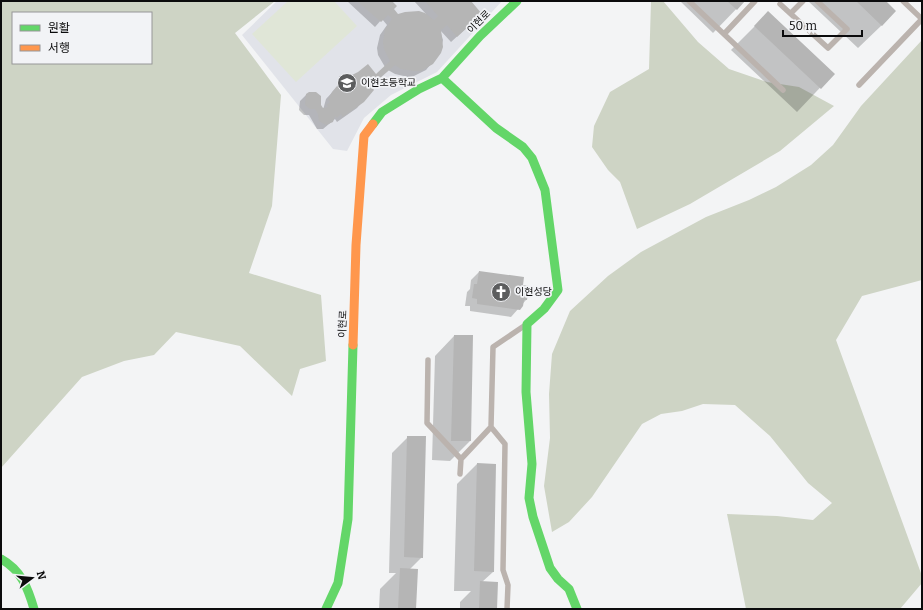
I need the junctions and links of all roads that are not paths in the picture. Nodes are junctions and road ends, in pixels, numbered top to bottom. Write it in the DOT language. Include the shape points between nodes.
graph roads {
  1 [pos="517,1"];
  2 [pos="689,1"];
  3 [pos="755,1"];
  4 [pos="803,1"];
  5 [pos="817,1"];
  6 [pos="903,1"];
  7 [pos="780,4"];
  8 [pos="791,14"];
  9 [pos="922,19"];
  10 [pos="725,33"];
  11 [pos="442,78"];
  12 [pos="859,85"];
  13 [pos="783,90"];
  14 [pos="527,324"];
  15 [pos="428,360"];
  16 [pos="491,427"];
  17 [pos="461,459"];
  18 [pos="460,474"];
  19 [pos="1,559"];
  20 [pos="34,609"];
  21 [pos="326,609"];
  22 [pos="507,609"];
  23 [pos="577,609"];
  1 -- 11 [label="street, 이현로" via="480,36"];
  2 -- 10 [label="lane"];
  3 -- 10 [label="lane"];
  4 -- 8 [label="lane"];
  5 -- 8 [label="lane" via="847,29 828,48"];
  6 -- 9 [label="lane"];
  7 -- 8 [label="lane"];
  9 -- 12 [label="lane"];
  10 -- 13 [label="lane"];
  11 -- 14 [label="street" via="496,128 523,147 540,173 545,190 558,290 544,309"];
  11 -- 21 [label="street, 이현로" via="419,88 382,112 364,136 356,245 348,519 342,566"];
  14 -- 16 [label="lane" via="493,347"];
  14 -- 23 [label="street" via="526,392 532,464 529,498 550,568 569,589"];
  15 -- 17 [label="lane" via="427,423"];
  16 -- 17 [label="lane"];
  16 -- 22 [label="lane" via="505,444 503,570 508,585"];
  17 -- 18 [label="lane"];
  19 -- 20 [label="street" via="14,567 24,578"];
}
